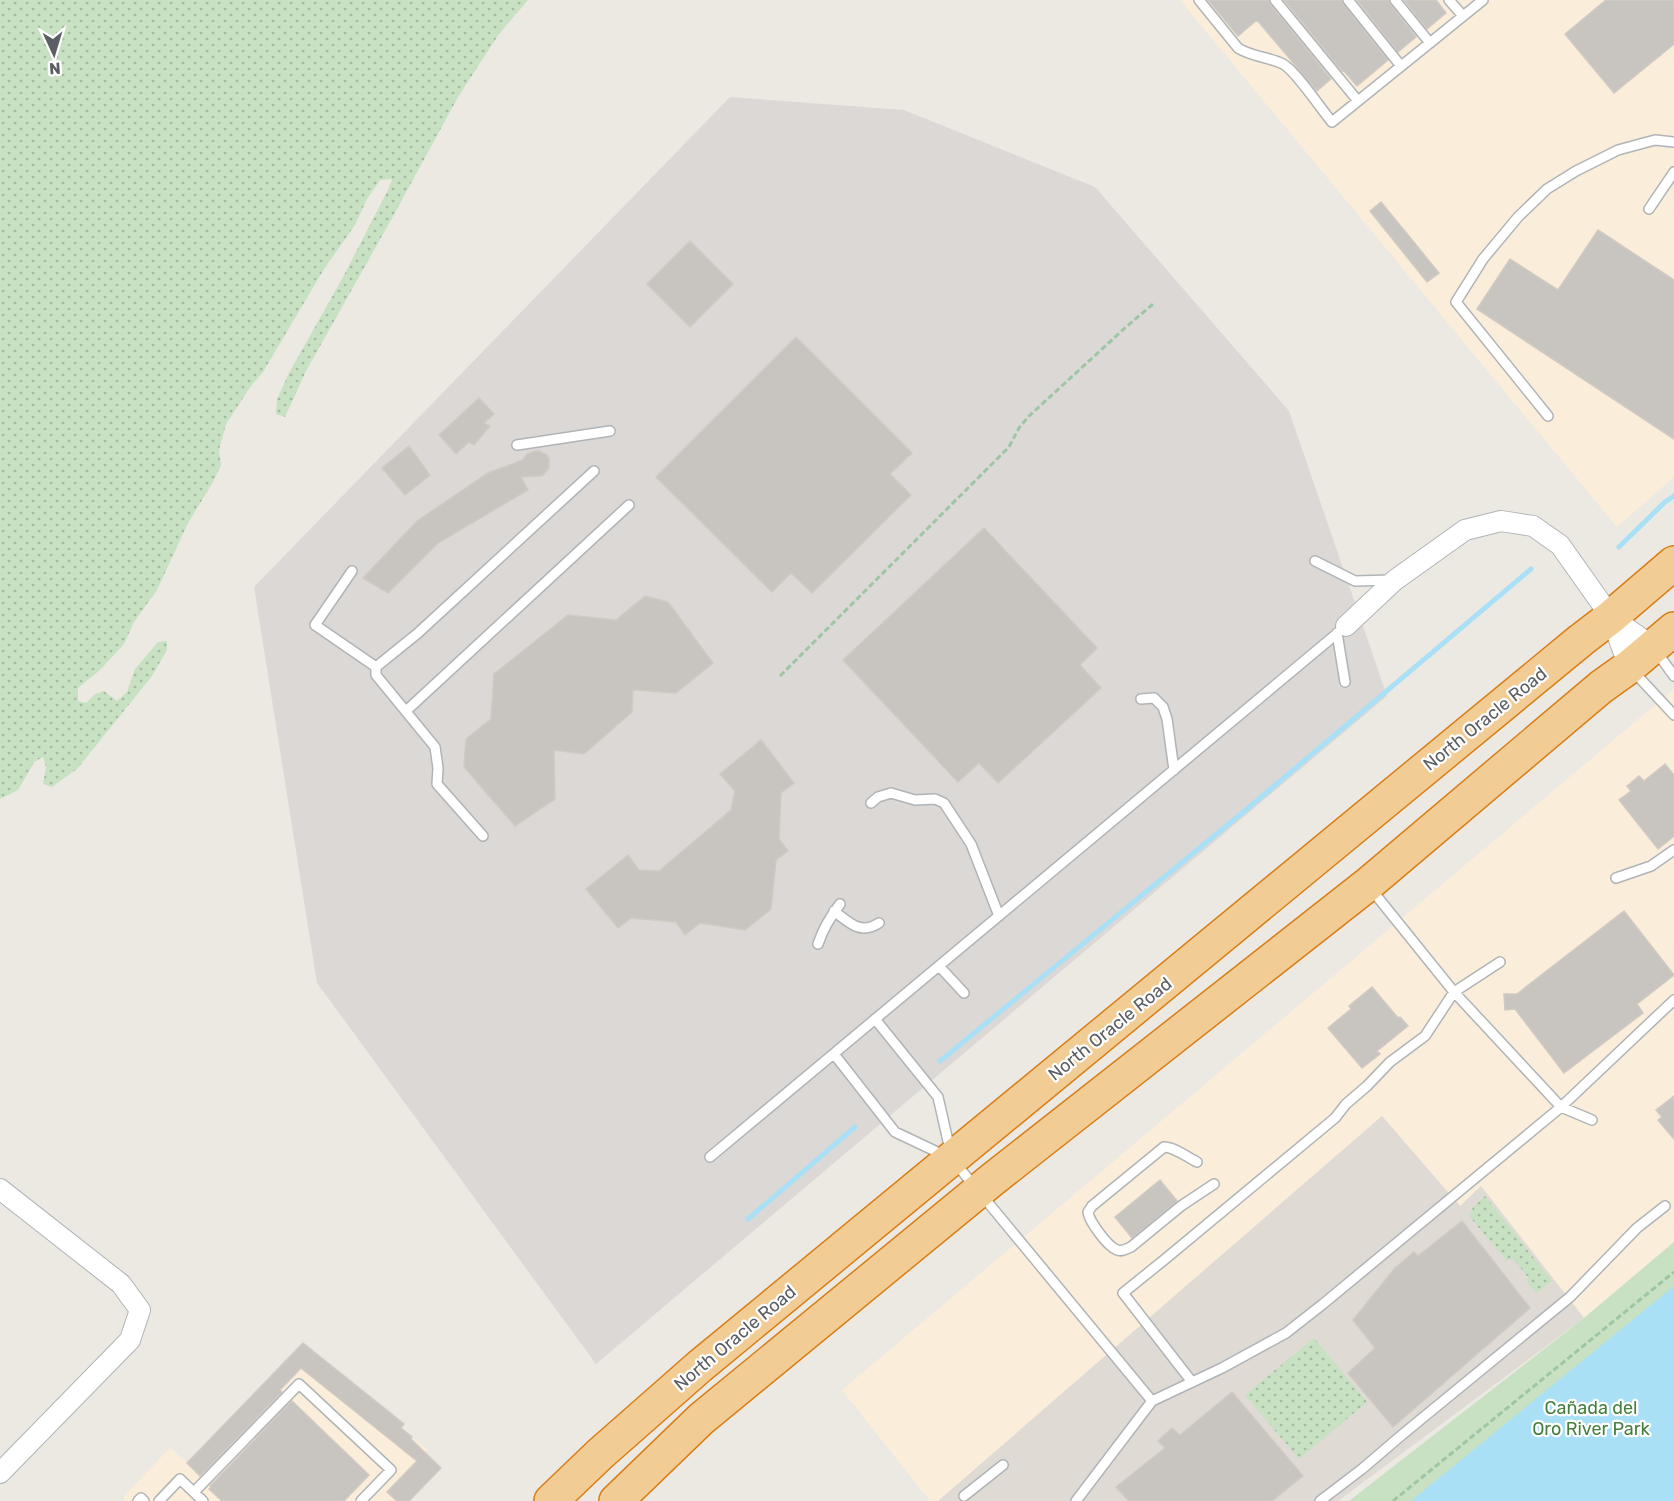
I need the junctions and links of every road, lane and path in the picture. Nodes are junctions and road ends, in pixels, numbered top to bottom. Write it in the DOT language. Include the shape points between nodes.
graph roads {
  1 [pos="1198,0"];
  2 [pos="1275,0"];
  3 [pos="1348,0"];
  4 [pos="1395,0"];
  5 [pos="1449,0"];
  6 [pos="1483,0"];
  7 [pos="1463,16"];
  8 [pos="1430,42"];
  9 [pos="1401,66"];
  10 [pos="1358,101"];
  11 [pos="1674,142"];
  12 [pos="1674,172"];
  13 [pos="1648,209"];
  14 [pos="1153,304"];
  15 [pos="1548,416"];
  16 [pos="610,431"];
  17 [pos="518,445"];
  18 [pos="594,471"];
  19 [pos="629,505"];
  20 [pos="1315,561"];
  21 [pos="1674,563"];
  22 [pos="352,571"];
  23 [pos="1395,580"];
  24 [pos="1611,617"];
  25 [pos="1341,630"];
  26 [pos="1652,648"];
  27 [pos="376,667"];
  28 [pos="780,676"];
  29 [pos="1674,676"];
  30 [pos="1345,682"];
  31 [pos="1141,699"];
  32 [pos="406,711"];
  33 [pos="1674,716"];
  34 [pos="1174,770"];
  35 [pos="871,803"];
  36 [pos="483,836"];
  37 [pos="1674,850"];
  38 [pos="1616,878"];
  39 [pos="1367,885"];
  40 [pos="999,916"];
  41 [pos="879,923"];
  42 [pos="818,944"];
  43 [pos="1500,962"];
  44 [pos="939,966"];
  45 [pos="1454,992"];
  46 [pos="964,993"];
  47 [pos="1674,1000"];
  48 [pos="875,1019"];
  49 [pos="834,1053"];
  50 [pos="1562,1107"];
  51 [pos="1592,1120"];
  52 [pos="710,1157"];
  53 [pos="952,1159"];
  54 [pos="1197,1162"];
  55 [pos="1214,1184"];
  56 [pos="0,1190"];
  57 [pos="979,1191"];
  58 [pos="1665,1206"];
  59 [pos="1674,1272"];
  60 [pos="1192,1382"];
  61 [pos="1152,1401"];
  62 [pos="1003,1465"];
  63 [pos="0,1473"];
  64 [pos="194,1492"];
  65 [pos="964,1496"];
  66 [pos="624,1498"];
  67 [pos="138,1501"];
  68 [pos="144,1501"];
  69 [pos="159,1501"];
  70 [pos="203,1501"];
  71 [pos="361,1501"];
  72 [pos="551,1501"];
  73 [pos="1076,1501"];
  74 [pos="1320,1501"];
  75 [pos="1393,1501"];
  1 -- 10 [label="lane" via="1238,48 1291,70 1332,122"];
  2 -- 10 [label="lane"];
  3 -- 9 [label="lane"];
  4 -- 8 [label="lane"];
  5 -- 7 [label="lane"];
  6 -- 7 [label="lane"];
  7 -- 8 [label="lane"];
  8 -- 9 [label="lane"];
  9 -- 10 [label="lane"];
  11 -- 15 [label="lane" via="1655,141 1618,150 1546,189 1483,258 1456,302"];
  12 -- 13 [label="lane"];
  14 -- 28 [label="path" via="1028,417 1008,447"];
  16 -- 17 [label="lane"];
  18 -- 27 [label="lane"];
  19 -- 32 [label="lane"];
  20 -- 23 [label="lane" via="1355,581"];
  21 -- 24 [label="highway, North Oracle Road"];
  22 -- 27 [label="lane" via="315,625"];
  23 -- 24 [label="street" via="1465,530 1501,521 1533,526 1560,545"];
  23 -- 25 [label="street"];
  24 -- 26 [label="street"];
  24 -- 26 [label="street"];
  24 -- 53 [label="highway, North Oracle Road"];
  25 -- 30 [label="lane"];
  25 -- 34 [label="lane"];
  26 -- 29 [label="lane"];
  26 -- 33 [label="lane"];
  26 -- 39 [label="highway"];
  27 -- 32 [label="lane" via="376,675"];
  31 -- 34 [label="lane" via="1154,698 1163,707"];
  32 -- 36 [label="lane" via="435,747 437,784"];
  34 -- 40 [label="lane"];
  35 -- 40 [label="lane" via="891,793 944,803 971,844"];
  37 -- 38 [label="lane" via="1651,866"];
  39 -- 45 [label="lane"];
  39 -- 57 [label="highway"];
  40 -- 44 [label="lane"];
  41 -- 42 [label="lane" via="862,929 837,908"];
  43 -- 45 [label="lane"];
  44 -- 46 [label="lane"];
  44 -- 48 [label="lane"];
  45 -- 50 [label="lane"];
  45 -- 60 [label="lane" via="1425,1036 1390,1062 1335,1118 1122,1293"];
  47 -- 50 [label="lane"];
  48 -- 49 [label="lane"];
  48 -- 53 [label="lane" via="938,1097"];
  49 -- 52 [label="lane"];
  49 -- 53 [label="lane" via="895,1132"];
  50 -- 51 [label="lane"];
  50 -- 60 [label="lane" via="1286,1333"];
  53 -- 57 [label="lane"];
  53 -- 72 [label="highway, North Oracle Road" via="700,1366"];
  54 -- 55 [label="lane" via="1172,1147 1164,1147 1092,1206 1089,1219 1110,1245 1123,1251"];
  56 -- 63 [label="street" via="120,1284 140,1310 130,1340"];
  57 -- 61 [label="lane"];
  57 -- 66 [label="highway" via="701,1419"];
  58 -- 74 [label="lane" via="1637,1228 1570,1297"];
  59 -- 75 [label="path"];
  60 -- 61 [label="lane"];
  61 -- 73 [label="lane"];
  62 -- 65 [label="lane"];
  64 -- 69 [label="lane" via="180,1479"];
  64 -- 70 [label="lane"];
  64 -- 71 [label="lane" via="299,1384 391,1470"];
  67 -- 68 [label="lane"];
}
